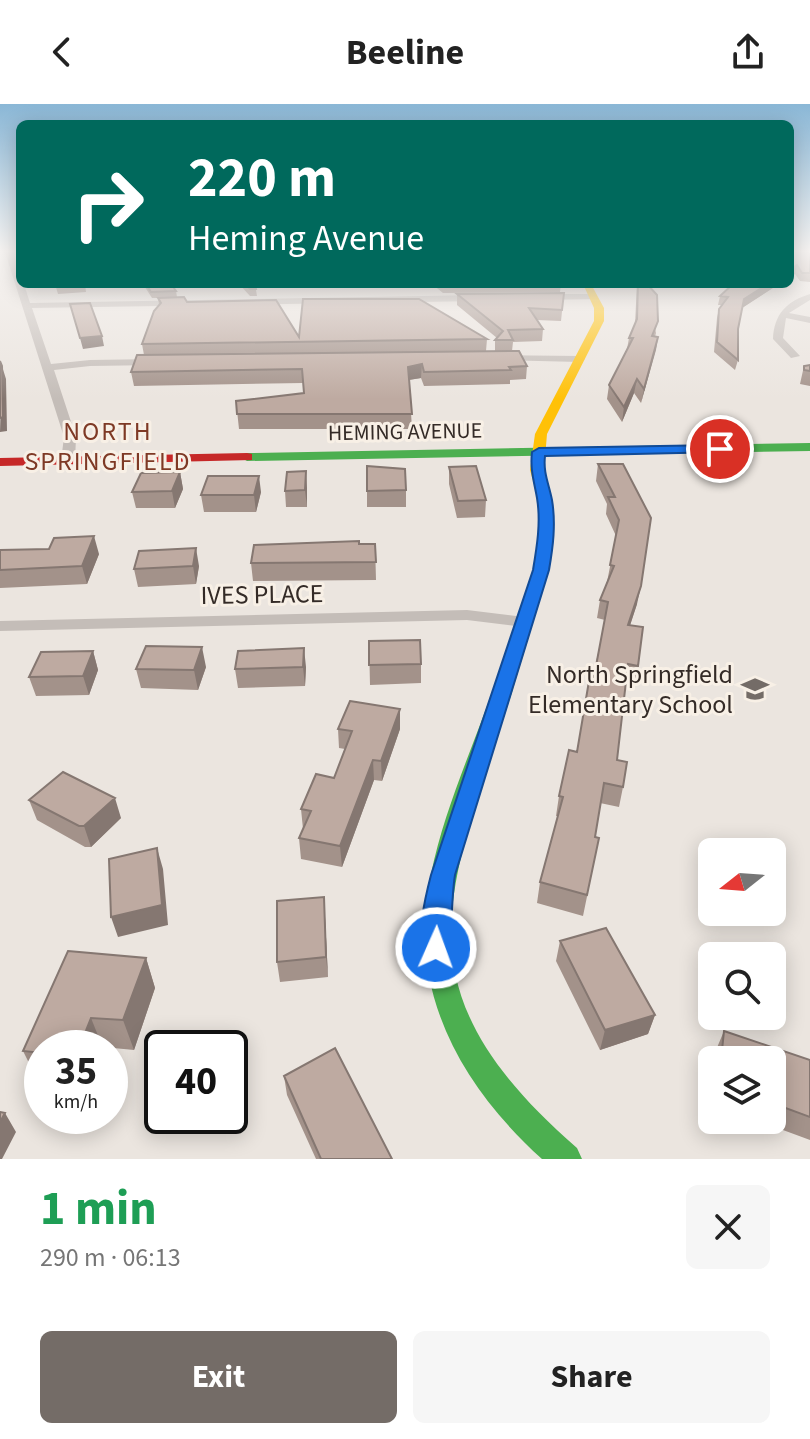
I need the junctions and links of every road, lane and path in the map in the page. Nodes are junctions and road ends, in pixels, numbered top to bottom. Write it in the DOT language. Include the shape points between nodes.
graph roads {
  1 [pos="25,301"];
  2 [pos="127,301"];
  3 [pos="594,301"];
  4 [pos="797,301"];
  5 [pos="27,306"];
  6 [pos="783,315"];
  7 [pos="810,320"];
  8 [pos="795,356"];
  9 [pos="488,358"];
  10 [pos="580,359"];
  11 [pos="169,362"];
  12 [pos="47,368"];
  13 [pos="810,447"];
  14 [pos="539,452"];
  15 [pos="68,461"];
  16 [pos="0,462"];
  17 [pos="524,622"];
  18 [pos="0,626"];
  19 [pos="566,1159"];
  1 -- 5 [label="street"];
  2 -- 5 [label="street"];
  3 -- 10 [label="street" via="599,321"];
  4 -- 6 [label="street"];
  5 -- 12 [label="street"];
  6 -- 7 [label="street"];
  6 -- 8 [label="street" via="778,339"];
  9 -- 10 [label="street"];
  10 -- 14 [label="street" via="544,427"];
  11 -- 12 [label="street"];
  12 -- 15 [label="street" via="70,437"];
  13 -- 14 [label="street, HEMING AVENUE"];
  14 -- 15 [label="street, HEMING AVENUE"];
  14 -- 17 [label="street" via="546,537"];
  15 -- 16 [label="street, HEMING AVENUE"];
  17 -- 18 [label="street, IVES PLACE" via="467,615"];
  17 -- 19 [label="street" via="443,875 436,948 445,998 478,1069 521,1122"];
}
